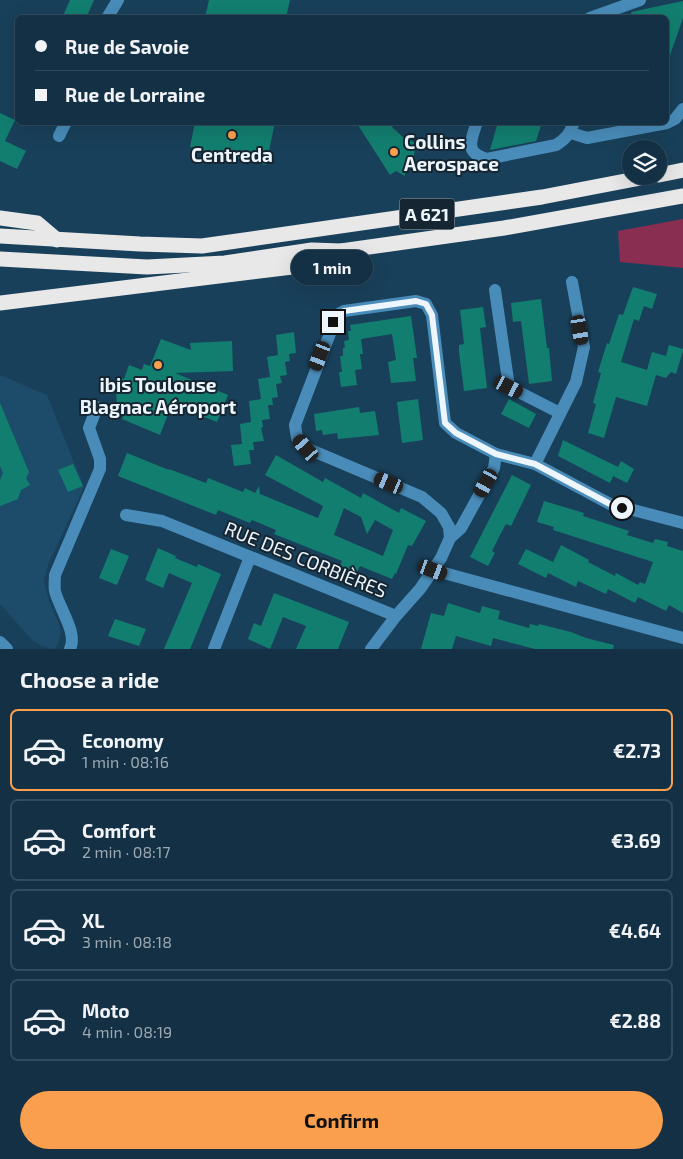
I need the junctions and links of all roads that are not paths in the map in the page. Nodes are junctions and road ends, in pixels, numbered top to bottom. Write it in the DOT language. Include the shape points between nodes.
graph roads {
  1 [pos="118,0"];
  2 [pos="640,0"];
  3 [pos="606,14"];
  4 [pos="109,15"];
  5 [pos="683,110"];
  6 [pos="669,122"];
  7 [pos="64,125"];
  8 [pos="475,125"];
  9 [pos="657,125"];
  10 [pos="572,128"];
  11 [pos="59,136"];
  12 [pos="683,170"];
  13 [pos="667,173"];
  14 [pos="622,182"];
  15 [pos="683,196"];
  16 [pos="0,218"];
  17 [pos="0,236"];
  18 [pos="57,240"];
  19 [pos="341,251"];
  20 [pos="0,259"];
  21 [pos="572,282"];
  22 [pos="495,290"];
  23 [pos="0,303"];
  24 [pos="96,407"];
  25 [pos="560,413"];
  26 [pos="496,454"];
  27 [pos="535,464"];
  28 [pos="126,516"];
  29 [pos="683,523"];
  30 [pos="450,538"];
  31 [pos="250,557"];
  32 [pos="433,570"];
  33 [pos="396,616"];
  34 [pos="683,638"];
  35 [pos="0,642"];
  36 [pos="7,649"];
  37 [pos="70,649"];
  38 [pos="214,649"];
  39 [pos="372,649"];
  1 -- 4 [label="street"];
  2 -- 3 [label="street"];
  5 -- 6 [label="street"];
  7 -- 11 [label="street"];
  8 -- 10 [label="street" via="471,148 478,156 487,159 556,145"];
  9 -- 10 [label="street" via="587,138"];
  12 -- 13 [label="highway"];
  14 -- 18 [label="highway, A 621" via="542,197 202,246"];
  15 -- 19 [label="highway, A 621" via="504,228"];
  16 -- 18 [label="highway" via="37,223"];
  17 -- 18 [label="highway, A 621"];
  19 -- 20 [label="highway, A 621" via="312,250 225,263 147,267"];
  19 -- 23 [label="highway" via="325,263"];
  21 -- 25 [label="street" via="584,347 576,382"];
  22 -- 25 [label="street" via="509,387"];
  24 -- 37 [label="street" via="89,428 100,469 55,575 55,591 72,635"];
  25 -- 27 [label="street"];
  26 -- 27 [label="street"];
  26 -- 30 [label="street, RUE DES CORBIÈRES" via="494,468 460,528"];
  26 -- 30 [label="street" via="456,433 445,423 432,315 426,304 416,301 344,311 337,315 294,425 297,438 306,448 422,497 441,512 449,527"];
  27 -- 29 [label="street" via="610,504"];
  28 -- 31 [label="street, RUE DES CORBIÈRES" via="162,521"];
  30 -- 32 [label="street, RUE DES CORBIÈRES"];
  31 -- 33 [label="street, RUE DES CORBIÈRES"];
  31 -- 38 [label="street"];
  32 -- 33 [label="street, RUE DES CORBIÈRES"];
  32 -- 34 [label="street"];
  33 -- 39 [label="street"];
  35 -- 36 [label="street"];
}
